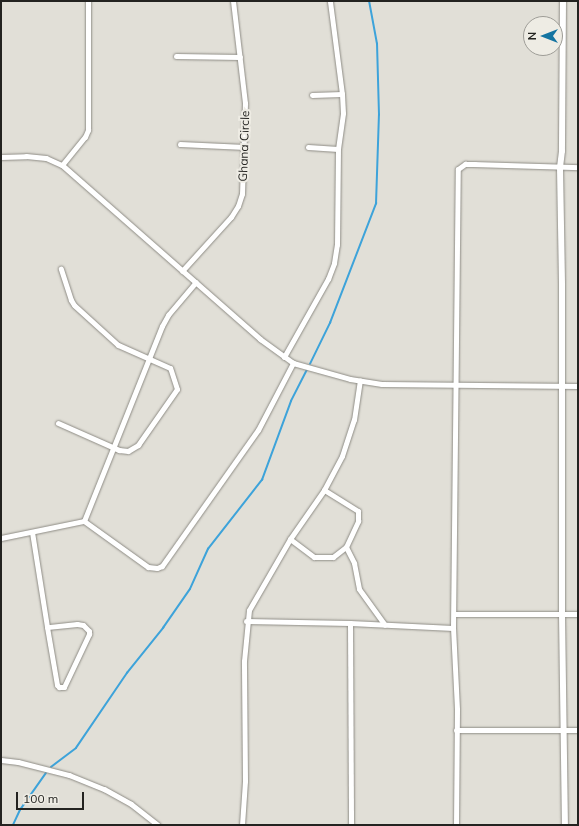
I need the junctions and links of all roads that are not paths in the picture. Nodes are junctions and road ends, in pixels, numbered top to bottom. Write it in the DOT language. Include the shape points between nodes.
graph roads {
  1 [pos="88,1"];
  2 [pos="233,1"];
  3 [pos="330,1"];
  4 [pos="564,1"];
  5 [pos="176,56"];
  6 [pos="240,57"];
  7 [pos="342,94"];
  8 [pos="312,95"];
  9 [pos="180,144"];
  10 [pos="308,147"];
  11 [pos="245,148"];
  12 [pos="338,149"];
  13 [pos="1,157"];
  14 [pos="62,165"];
  15 [pos="578,167"];
  16 [pos="560,168"];
  17 [pos="62,269"];
  18 [pos="182,271"];
  19 [pos="196,282"];
  20 [pos="149,357"];
  21 [pos="284,357"];
  22 [pos="293,363"];
  23 [pos="360,380"];
  24 [pos="456,385"];
  25 [pos="561,386"];
  26 [pos="578,386"];
  27 [pos="58,423"];
  28 [pos="113,447"];
  29 [pos="324,490"];
  30 [pos="84,521"];
  31 [pos="32,532"];
  32 [pos="1,538"];
  33 [pos="290,539"];
  34 [pos="346,547"];
  35 [pos="454,614"];
  36 [pos="562,614"];
  37 [pos="578,614"];
  38 [pos="246,621"];
  39 [pos="350,623"];
  40 [pos="385,625"];
  41 [pos="47,627"];
  42 [pos="453,628"];
  43 [pos="456,730"];
  44 [pos="563,730"];
  45 [pos="578,730"];
  46 [pos="1,760"];
  47 [pos="158,825"];
  48 [pos="242,825"];
  49 [pos="351,825"];
  50 [pos="456,825"];
  51 [pos="565,825"];
  1 -- 14 [label="street" via="88,130"];
  2 -- 6 [label="street, Ghana Circle"];
  3 -- 7 [label="street"];
  4 -- 16 [label="street"];
  5 -- 6 [label="street"];
  6 -- 11 [label="street, Ghana Circle" via="245,98"];
  7 -- 8 [label="street"];
  7 -- 12 [label="street" via="343,113"];
  9 -- 11 [label="street"];
  10 -- 12 [label="street"];
  11 -- 18 [label="street, Ghana Circle" via="242,194 238,206"];
  12 -- 21 [label="street" via="337,245 334,263 328,279"];
  13 -- 14 [label="street" via="46,158"];
  14 -- 18 [label="street"];
  15 -- 16 [label="street"];
  16 -- 24 [label="street" via="465,164 458,169"];
  16 -- 25 [label="street"];
  17 -- 20 [label="street" via="74,305 118,345"];
  18 -- 19 [label="street"];
  19 -- 20 [label="street" via="168,315"];
  19 -- 21 [label="street"];
  20 -- 28 [label="street"];
  20 -- 28 [label="street" via="170,368 177,389 138,445 128,451"];
  21 -- 22 [label="street"];
  22 -- 23 [label="street"];
  22 -- 30 [label="street" via="258,430 162,566 148,567"];
  23 -- 24 [label="street" via="394,384"];
  23 -- 29 [label="street" via="354,420 342,456"];
  24 -- 25 [label="street"];
  24 -- 35 [label="street"];
  25 -- 26 [label="street"];
  25 -- 36 [label="street"];
  27 -- 28 [label="street"];
  28 -- 30 [label="street"];
  29 -- 33 [label="street"];
  29 -- 34 [label="street" via="358,511 358,521"];
  30 -- 31 [label="street"];
  31 -- 32 [label="street"];
  31 -- 41 [label="street"];
  33 -- 34 [label="street" via="314,557 333,557"];
  33 -- 38 [label="street" via="250,607"];
  34 -- 40 [label="street" via="354,564 359,589"];
  35 -- 36 [label="street"];
  35 -- 42 [label="street"];
  36 -- 37 [label="street"];
  36 -- 44 [label="street"];
  38 -- 39 [label="street"];
  38 -- 48 [label="street" via="245,781"];
  39 -- 40 [label="street"];
  39 -- 49 [label="street"];
  40 -- 42 [label="street"];
  41 -- 41 [label="street" via="77,624 83,625 89,631 64,687 57,685"];
  42 -- 43 [label="street"];
  43 -- 44 [label="street"];
  43 -- 50 [label="street"];
  44 -- 45 [label="street"];
  44 -- 51 [label="street"];
  46 -- 47 [label="street" via="69,775 104,789 131,804"];
}
